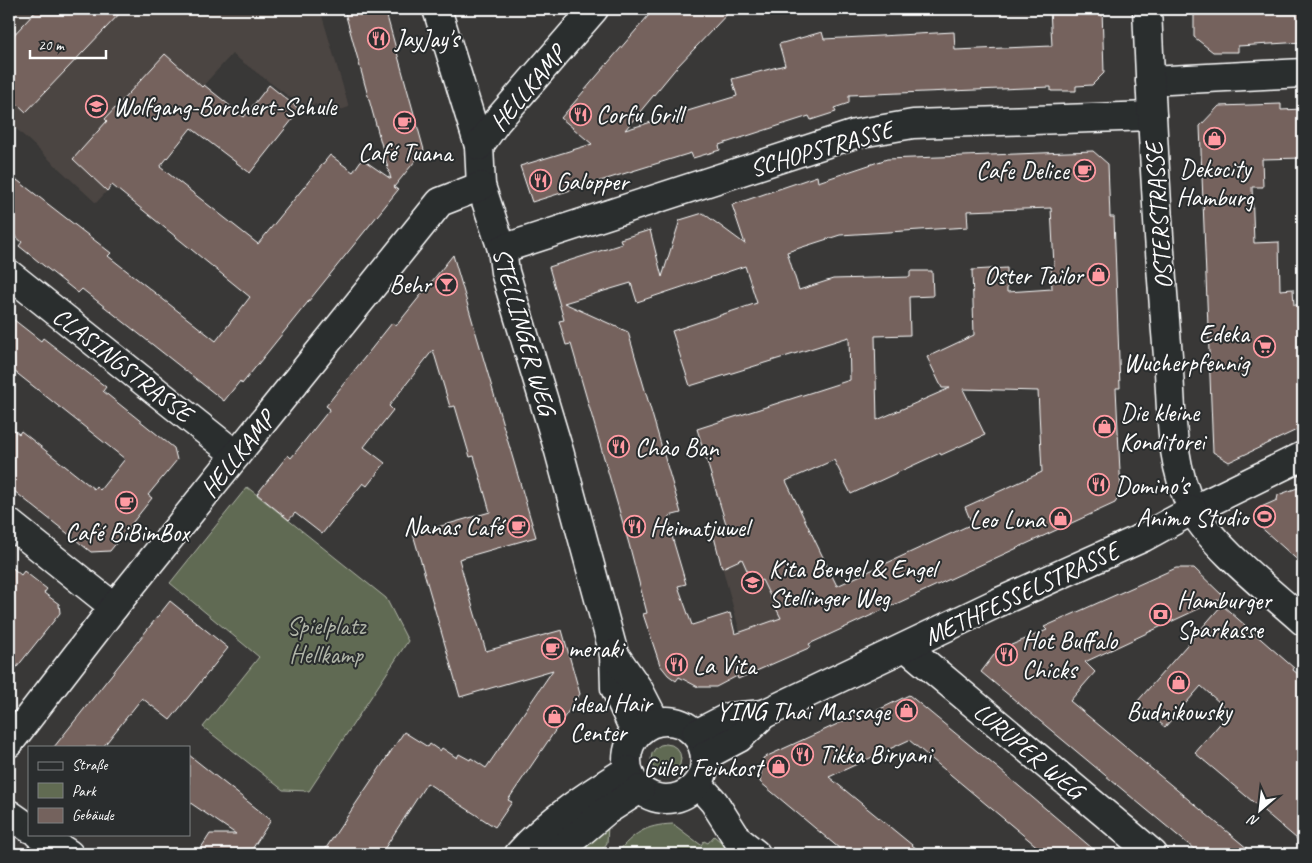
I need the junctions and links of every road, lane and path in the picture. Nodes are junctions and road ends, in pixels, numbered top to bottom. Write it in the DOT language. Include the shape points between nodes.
graph roads {
  1 [pos="437,9"];
  2 [pos="594,9"];
  3 [pos="1147,9"];
  4 [pos="1303,73"];
  5 [pos="1150,81"];
  6 [pos="1152,116"];
  7 [pos="480,146"];
  8 [pos="481,186"];
  9 [pos="502,249"];
  10 [pos="9,274"];
  11 [pos="236,455"];
  12 [pos="1303,456"];
  13 [pos="1193,510"];
  14 [pos="9,523"];
  15 [pos="114,607"];
  16 [pos="1303,621"];
  17 [pos="906,647"];
  18 [pos="646,728"];
  19 [pos="9,743"];
  20 [pos="701,745"];
  21 [pos="634,779"];
  22 [pos="698,784"];
  23 [pos="9,814"];
  24 [pos="28,827"];
  25 [pos="41,836"];
  26 [pos="69,854"];
  27 [pos="519,854"];
  28 [pos="555,854"];
  29 [pos="756,854"];
  30 [pos="1153,854"];
  1 -- 7 [label="street, STELLINGER WEG"];
  2 -- 7 [label="street, HELLKAMP" via="497,121"];
  3 -- 5 [label="street, OSTERSTRASSE"];
  4 -- 5 [label="street"];
  5 -- 6 [label="street, OSTERSTRASSE"];
  6 -- 9 [label="street, SCHOPSTRASSE" via="913,124 855,134"];
  6 -- 13 [label="street, OSTERSTRASSE" via="1175,454 1181,483"];
  7 -- 8 [label="street, STELLINGER WEG"];
  8 -- 9 [label="street, STELLINGER WEG"];
  8 -- 11 [label="street, HELLKAMP" via="440,202"];
  9 -- 18 [label="street, STELLINGER WEG" via="505,272 559,451 614,654 640,690"];
  10 -- 11 [label="street, CLASINGSTRASSE"];
  11 -- 15 [label="street, HELLKAMP"];
  12 -- 13 [label="street, METHFESSELSTRASSE"];
  13 -- 16 [label="street, OSTERSTRASSE" via="1209,534"];
  13 -- 17 [label="street, METHFESSELSTRASSE" via="1144,537"];
  14 -- 15 [label="street"];
  15 -- 19 [label="street, HELLKAMP"];
  17 -- 20 [label="street, METHFESSELSTRASSE" via="764,714 729,717"];
  17 -- 30 [label="street, LURUPER WEG"];
  18 -- 20 [label="street" via="677,722"];
  18 -- 21 [label="street" via="628,751"];
  20 -- 22 [label="street" via="704,771"];
  21 -- 22 [label="street" via="650,796 668,799 685,795"];
  21 -- 27 [label="street" via="592,792"];
  21 -- 28 [label="street" via="606,811"];
  22 -- 29 [label="street" via="714,802 738,840"];
  23 -- 24 [label="street"];
  25 -- 26 [label="street"];
}
